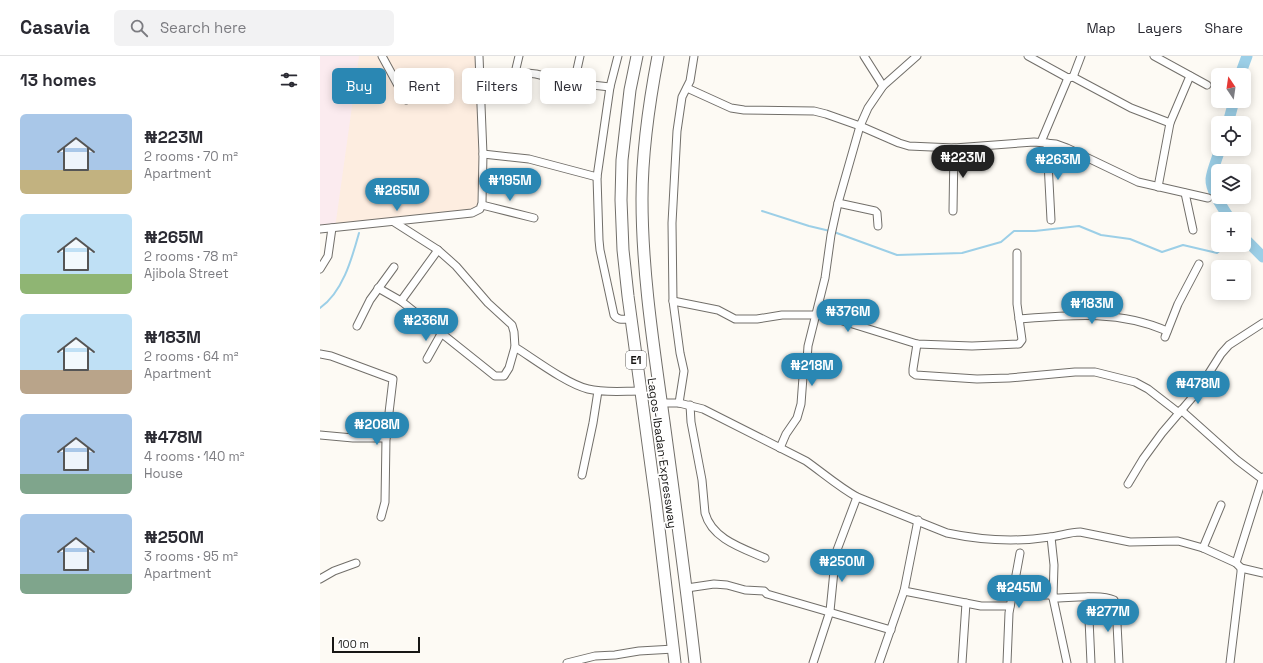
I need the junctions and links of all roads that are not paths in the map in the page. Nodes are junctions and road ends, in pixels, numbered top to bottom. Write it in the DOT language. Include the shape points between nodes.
graph roads {
  1 [pos="382,56"];
  2 [pos="479,56"];
  3 [pos="519,56"];
  4 [pos="580,56"];
  5 [pos="618,56"];
  6 [pos="637,56"];
  7 [pos="658,56"];
  8 [pos="694,56"];
  9 [pos="864,56"];
  10 [pos="917,56"];
  11 [pos="1028,56"];
  12 [pos="1081,56"];
  13 [pos="1154,56"];
  14 [pos="480,68"];
  15 [pos="516,68"];
  16 [pos="577,68"];
  17 [pos="1190,76"];
  18 [pos="1070,77"];
  19 [pos="394,78"];
  20 [pos="1207,84"];
  21 [pos="596,85"];
  22 [pos="883,86"];
  23 [pos="610,87"];
  24 [pos="687,88"];
  25 [pos="481,104"];
  26 [pos="1170,123"];
  27 [pos="860,126"];
  28 [pos="1044,143"];
  29 [pos="954,148"];
  30 [pos="483,154"];
  31 [pos="597,176"];
  32 [pos="1158,187"];
  33 [pos="1185,193"];
  34 [pos="1208,198"];
  35 [pos="838,203"];
  36 [pos="482,205"];
  37 [pos="953,211"];
  38 [pos="534,218"];
  39 [pos="1051,220"];
  40 [pos="394,222"];
  41 [pos="878,226"];
  42 [pos="332,228"];
  43 [pos="320,229"];
  44 [pos="1193,230"];
  45 [pos="438,250"];
  46 [pos="1017,253"];
  47 [pos="1198,264"];
  48 [pos="394,267"];
  49 [pos="320,269"];
  50 [pos="378,288"];
  51 [pos="401,301"];
  52 [pos="673,301"];
  53 [pos="816,315"];
  54 [pos="631,319"];
  55 [pos="1019,319"];
  56 [pos="1262,323"];
  57 [pos="357,326"];
  58 [pos="441,334"];
  59 [pos="917,344"];
  60 [pos="515,347"];
  61 [pos="320,354"];
  62 [pos="428,359"];
  63 [pos="598,391"];
  64 [pos="640,392"];
  65 [pos="662,403"];
  66 [pos="678,403"];
  67 [pos="690,405"];
  68 [pos="1180,412"];
  69 [pos="320,435"];
  70 [pos="386,438"];
  71 [pos="780,448"];
  72 [pos="582,475"];
  73 [pos="1263,478"];
  74 [pos="1128,484"];
  75 [pos="857,497"];
  76 [pos="1220,505"];
  77 [pos="381,517"];
  78 [pos="918,520"];
  79 [pos="1051,537"];
  80 [pos="1203,548"];
  81 [pos="1020,553"];
  82 [pos="765,558"];
  83 [pos="356,563"];
  84 [pos="1239,565"];
  85 [pos="1263,573"];
  86 [pos="320,579"];
  87 [pos="687,588"];
  88 [pos="1012,590"];
  89 [pos="904,591"];
  90 [pos="1053,597"];
  91 [pos="1088,597"];
  92 [pos="966,603"];
  93 [pos="1010,606"];
  94 [pos="830,611"];
  95 [pos="891,630"];
  96 [pos="674,649"];
  97 [pos="567,663"];
  98 [pos="675,663"];
  99 [pos="696,663"];
  100 [pos="813,663"];
  101 [pos="879,663"];
  102 [pos="962,663"];
  103 [pos="1007,663"];
  104 [pos="1067,663"];
  105 [pos="1091,663"];
  106 [pos="1120,663"];
  107 [pos="1230,663"];
  1 -- 19 [label="street"];
  2 -- 14 [label="street"];
  3 -- 15 [label="street"];
  4 -- 16 [label="street"];
  5 -- 23 [label="street"];
  6 -- 54 [label="highway, Lagos-Ibadan Expressway / E1" via="630,90 622,160 621,200 623,250"];
  7 -- 65 [label="highway, Lagos-Ibadan Expressway / E1" via="646,133 642,199 648,293"];
  8 -- 24 [label="street"];
  9 -- 22 [label="street"];
  10 -- 22 [label="street"];
  11 -- 18 [label="street"];
  12 -- 18 [label="street"];
  13 -- 17 [label="street"];
  17 -- 20 [label="street"];
  17 -- 26 [label="street"];
  18 -- 26 [label="street" via="1131,108"];
  18 -- 28 [label="street"];
  21 -- 23 [label="street"];
  22 -- 27 [label="street" via="868,108"];
  23 -- 31 [label="street"];
  24 -- 27 [label="street" via="732,108 814,111"];
  24 -- 52 [label="street" via="682,97 677,131 672,224"];
  25 -- 30 [label="street"];
  26 -- 32 [label="street"];
  27 -- 29 [label="street" via="909,146"];
  27 -- 35 [label="street"];
  28 -- 29 [label="street"];
  28 -- 32 [label="street" via="1067,148 1128,178"];
  28 -- 39 [label="street"];
  29 -- 37 [label="street"];
  30 -- 31 [label="street" via="529,159"];
  30 -- 36 [label="street"];
  31 -- 54 [label="street" via="600,250 614,314 618,319"];
  32 -- 33 [label="street"];
  33 -- 34 [label="street"];
  33 -- 44 [label="street"];
  35 -- 41 [label="street" via="875,211"];
  35 -- 53 [label="street" via="828,265"];
  36 -- 38 [label="street"];
  36 -- 40 [label="street" via="472,213"];
  40 -- 42 [label="street"];
  40 -- 45 [label="street"];
  42 -- 43 [label="street"];
  42 -- 49 [label="street" via="328,256"];
  45 -- 51 [label="street"];
  45 -- 60 [label="street" via="512,325"];
  46 -- 55 [label="street"];
  47 -- 55 [label="street" via="1166,334 1138,321 1120,318 1087,315"];
  48 -- 50 [label="street"];
  50 -- 51 [label="street"];
  50 -- 57 [label="street"];
  51 -- 58 [label="street"];
  52 -- 53 [label="street" via="718,310 735,319"];
  52 -- 66 [label="street" via="684,371"];
  53 -- 59 [label="street"];
  53 -- 71 [label="street" via="808,346 801,404"];
  54 -- 64 [label="highway, Lagos-Ibadan Expressway / E1"];
  55 -- 59 [label="street" via="1022,340 1019,344"];
  56 -- 68 [label="street" via="1221,354 1201,386"];
  58 -- 60 [label="street" via="495,376 504,376"];
  58 -- 62 [label="street"];
  59 -- 68 [label="street" via="913,369 916,375 983,379 1095,372 1135,382"];
  60 -- 63 [label="street" via="574,384"];
  61 -- 70 [label="street" via="393,379"];
  63 -- 64 [label="street"];
  63 -- 72 [label="street"];
  64 -- 96 [label="highway, Lagos-Ibadan Expressway / E1"];
  65 -- 66 [label="street"];
  65 -- 87 [label="highway, Lagos-Ibadan Expressway / E1"];
  66 -- 67 [label="street"];
  67 -- 71 [label="street" via="717,415"];
  67 -- 82 [label="street" via="706,519 726,540"];
  68 -- 73 [label="street" via="1237,460"];
  68 -- 74 [label="street" via="1143,458"];
  69 -- 70 [label="street"];
  70 -- 77 [label="street" via="385,502"];
  71 -- 75 [label="street" via="806,461"];
  73 -- 84 [label="street"];
  75 -- 78 [label="street"];
  75 -- 94 [label="street" via="837,550"];
  76 -- 80 [label="street"];
  78 -- 79 [label="street" via="947,533 961,536 1006,540"];
  78 -- 89 [label="street"];
  79 -- 80 [label="street" via="1080,532 1130,542 1178,541"];
  79 -- 90 [label="street" via="1054,565"];
  80 -- 84 [label="street"];
  81 -- 88 [label="street"];
  83 -- 86 [label="street"];
  84 -- 85 [label="street"];
  84 -- 107 [label="street"];
  87 -- 94 [label="street" via="727,585 745,590 764,591 767,594"];
  87 -- 99 [label="highway, Lagos-Ibadan Expressway / E1"];
  88 -- 90 [label="street"];
  88 -- 93 [label="street"];
  89 -- 92 [label="street"];
  89 -- 95 [label="street"];
  90 -- 91 [label="street"];
  90 -- 104 [label="street"];
  91 -- 105 [label="street"];
  91 -- 106 [label="street" via="1110,598 1116,604"];
  92 -- 93 [label="street" via="987,607"];
  92 -- 102 [label="street"];
  93 -- 103 [label="street"];
  94 -- 95 [label="street"];
  94 -- 100 [label="street"];
  95 -- 101 [label="street"];
  96 -- 97 [label="street" via="639,650"];
  96 -- 98 [label="highway, Lagos-Ibadan Expressway / E1"];
}
